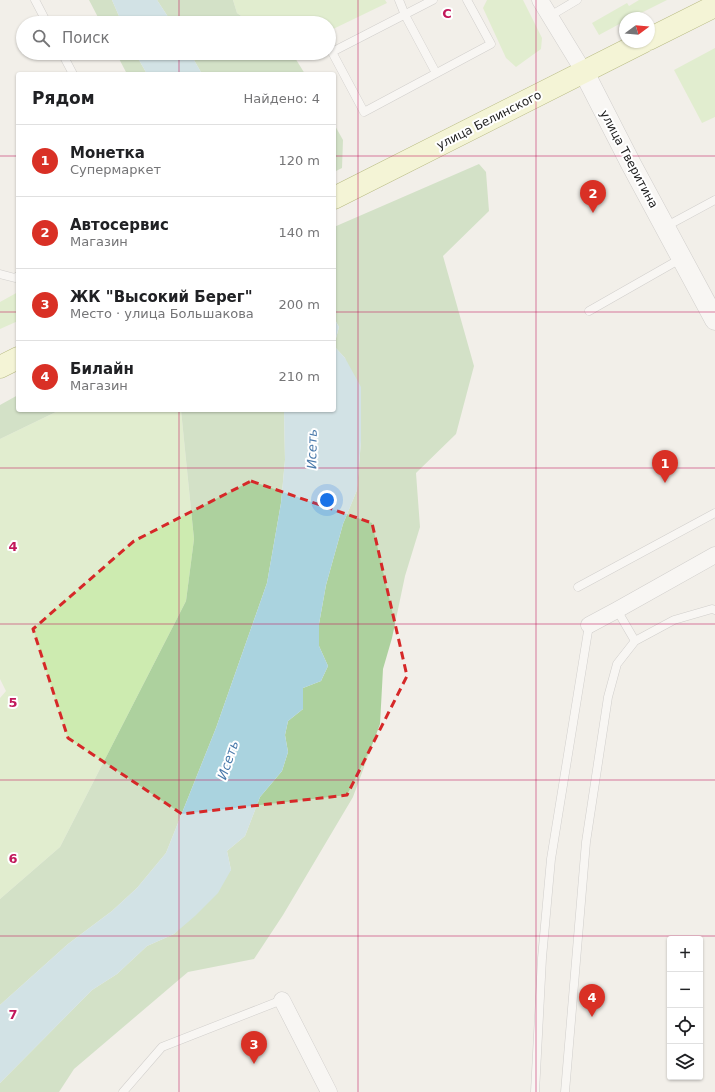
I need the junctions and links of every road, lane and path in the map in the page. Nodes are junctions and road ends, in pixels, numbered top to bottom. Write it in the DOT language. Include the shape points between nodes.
graph roads {
  1 [pos="35,0"];
  2 [pos="398,0"];
  3 [pos="433,0"];
  4 [pos="467,0"];
  5 [pos="540,0"];
  6 [pos="577,0"];
  7 [pos="715,6"];
  8 [pos="405,15"];
  9 [pos="43,16"];
  10 [pos="550,16"];
  11 [pos="655,36"];
  12 [pos="631,48"];
  13 [pos="336,50"];
  14 [pos="66,60"];
  15 [pos="336,60"];
  16 [pos="72,72"];
  17 [pos="584,72"];
  18 [pos="436,73"];
  19 [pos="336,197"];
  20 [pos="715,200"];
  21 [pos="665,227"];
  22 [pos="682,258"];
  23 [pos="0,274"];
  24 [pos="16,277"];
  25 [pos="589,311"];
  26 [pos="715,320"];
  27 [pos="16,359"];
  28 [pos="0,367"];
  29 [pos="715,513"];
  30 [pos="715,555"];
  31 [pos="578,587"];
  32 [pos="617,610"];
  33 [pos="715,610"];
  34 [pos="589,625"];
  35 [pos="635,641"];
  36 [pos="282,1000"];
  37 [pos="123,1092"];
  38 [pos="329,1092"];
  39 [pos="535,1092"];
  40 [pos="564,1092"];
  1 -- 9 [label="lane"];
  2 -- 8 [label="lane"];
  3 -- 8 [label="lane"];
  4 -- 18 [label="lane" via="491,44"];
  5 -- 10 [label="street, улица Тверитина"];
  6 -- 10 [label="lane"];
  7 -- 11 [label="main road"];
  8 -- 13 [label="lane"];
  8 -- 18 [label="lane"];
  10 -- 17 [label="street, улица Тверитина"];
  12 -- 17 [label="main road, улица Белинского"];
  14 -- 16 [label="lane"];
  15 -- 18 [label="lane" via="364,112"];
  17 -- 19 [label="main road, улица Белинского"];
  17 -- 21 [label="street, улица Тверитина"];
  20 -- 21 [label="lane"];
  21 -- 22 [label="street, улица Тверитина"];
  22 -- 25 [label="lane"];
  22 -- 26 [label="street, улица Тверитина"];
  23 -- 24 [label="lane"];
  27 -- 28 [label="main road"];
  29 -- 31 [label="lane"];
  30 -- 32 [label="street"];
  32 -- 34 [label="street"];
  32 -- 35 [label="lane"];
  33 -- 35 [label="lane" via="674,620"];
  34 -- 39 [label="lane" via="551,859 542,958"];
  35 -- 40 [label="lane" via="617,664 608,697 586,842"];
  36 -- 37 [label="lane" via="162,1047"];
  36 -- 38 [label="street"];
}
